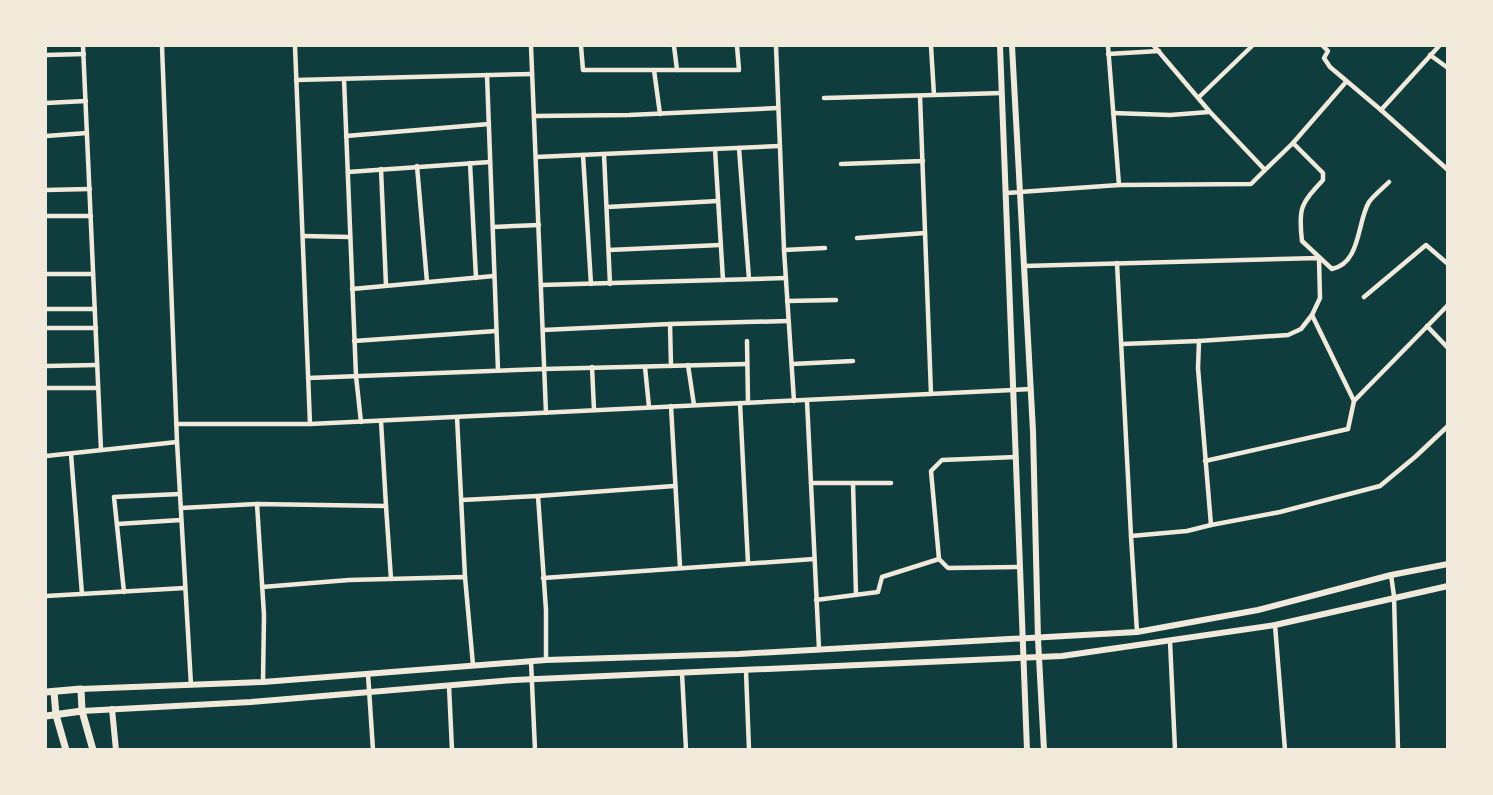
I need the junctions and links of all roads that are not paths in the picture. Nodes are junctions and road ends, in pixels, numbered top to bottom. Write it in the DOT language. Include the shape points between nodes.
graph roads {
  1 [pos="83,46"];
  2 [pos="162,46"];
  3 [pos="295,46"];
  4 [pos="531,46"];
  5 [pos="581,46"];
  6 [pos="674,46"];
  7 [pos="737,46"];
  8 [pos="776,46"];
  9 [pos="931,46"];
  10 [pos="1000,46"];
  11 [pos="1012,46"];
  12 [pos="1108,46"];
  13 [pos="1154,46"];
  14 [pos="1252,46"];
  15 [pos="1323,46"];
  16 [pos="1438,46"];
  17 [pos="1159,51"];
  18 [pos="84,54"];
  19 [pos="1108,54"];
  20 [pos="46,55"];
  21 [pos="1430,55"];
  22 [pos="1447,68"];
  23 [pos="654,70"];
  24 [pos="677,70"];
  25 [pos="532,74"];
  26 [pos="487,75"];
  27 [pos="344,79"];
  28 [pos="296,80"];
  29 [pos="1346,82"];
  30 [pos="1002,93"];
  31 [pos="934,95"];
  32 [pos="920,96"];
  33 [pos="1199,97"];
  34 [pos="824,98"];
  35 [pos="86,101"];
  36 [pos="46,103"];
  37 [pos="778,108"];
  38 [pos="1381,110"];
  39 [pos="1210,112"];
  40 [pos="1113,113"];
  41 [pos="660,114"];
  42 [pos="534,116"];
  43 [pos="489,124"];
  44 [pos="87,133"];
  45 [pos="46,136"];
  46 [pos="346,136"];
  47 [pos="1293,143"];
  48 [pos="780,146"];
  49 [pos="739,148"];
  50 [pos="715,149"];
  51 [pos="604,154"];
  52 [pos="583,155"];
  53 [pos="536,157"];
  54 [pos="923,161"];
  55 [pos="490,162"];
  56 [pos="470,163"];
  57 [pos="841,164"];
  58 [pos="417,166"];
  59 [pos="381,169"];
  60 [pos="1265,170"];
  61 [pos="1447,170"];
  62 [pos="348,172"];
  63 [pos="1389,181"];
  64 [pos="1119,185"];
  65 [pos="90,189"];
  66 [pos="46,190"];
  67 [pos="1006,193"];
  68 [pos="1020,193"];
  69 [pos="718,201"];
  70 [pos="607,207"];
  71 [pos="46,216"];
  72 [pos="91,216"];
  73 [pos="538,225"];
  74 [pos="493,227"];
  75 [pos="925,233"];
  76 [pos="303,236"];
  77 [pos="351,236"];
  78 [pos="857,238"];
  79 [pos="720,245"];
  80 [pos="825,248"];
  81 [pos="609,250"];
  82 [pos="784,250"];
  83 [pos="1319,258"];
  84 [pos="1117,263"];
  85 [pos="1447,264"];
  86 [pos="1024,267"];
  87 [pos="46,274"];
  88 [pos="93,274"];
  89 [pos="495,276"];
  90 [pos="476,278"];
  91 [pos="786,278"];
  92 [pos="749,279"];
  93 [pos="723,280"];
  94 [pos="427,282"];
  95 [pos="591,284"];
  96 [pos="610,284"];
  97 [pos="386,285"];
  98 [pos="541,285"];
  99 [pos="352,289"];
  100 [pos="1364,297"];
  101 [pos="836,300"];
  102 [pos="787,301"];
  103 [pos="1447,305"];
  104 [pos="46,309"];
  105 [pos="95,309"];
  106 [pos="1312,315"];
  107 [pos="788,321"];
  108 [pos="670,324"];
  109 [pos="1427,326"];
  110 [pos="46,328"];
  111 [pos="96,328"];
  112 [pos="543,330"];
  113 [pos="496,331"];
  114 [pos="354,341"];
  115 [pos="747,341"];
  116 [pos="1199,341"];
  117 [pos="1122,344"];
  118 [pos="1447,348"];
  119 [pos="853,361"];
  120 [pos="747,364"];
  121 [pos="792,364"];
  122 [pos="97,365"];
  123 [pos="688,365"];
  124 [pos="46,366"];
  125 [pos="645,366"];
  126 [pos="671,366"];
  127 [pos="592,367"];
  128 [pos="544,369"];
  129 [pos="498,370"];
  130 [pos="356,376"];
  131 [pos="309,377"];
  132 [pos="46,388"];
  133 [pos="98,388"];
  134 [pos="1013,389"];
  135 [pos="1031,389"];
  136 [pos="932,394"];
  137 [pos="794,401"];
  138 [pos="807,401"];
  139 [pos="1354,401"];
  140 [pos="748,402"];
  141 [pos="740,403"];
  142 [pos="694,405"];
  143 [pos="671,406"];
  144 [pos="649,408"];
  145 [pos="594,411"];
  146 [pos="546,412"];
  147 [pos="457,417"];
  148 [pos="381,421"];
  149 [pos="360,422"];
  150 [pos="176,424"];
  151 [pos="310,424"];
  152 [pos="1447,426"];
  153 [pos="177,442"];
  154 [pos="101,450"];
  155 [pos="71,454"];
  156 [pos="46,457"];
  157 [pos="1016,457"];
  158 [pos="1205,461"];
  159 [pos="811,483"];
  160 [pos="853,483"];
  161 [pos="891,483"];
  162 [pos="674,486"];
  163 [pos="180,494"];
  164 [pos="538,496"];
  165 [pos="462,500"];
  166 [pos="257,504"];
  167 [pos="386,506"];
  168 [pos="181,508"];
  169 [pos="181,520"];
  170 [pos="117,524"];
  171 [pos="1211,525"];
  172 [pos="1131,536"];
  173 [pos="814,559"];
  174 [pos="939,559"];
  175 [pos="748,563"];
  176 [pos="1447,564"];
  177 [pos="680,567"];
  178 [pos="1020,567"];
  179 [pos="1391,575"];
  180 [pos="465,577"];
  181 [pos="543,578"];
  182 [pos="391,579"];
  183 [pos="1447,586"];
  184 [pos="262,587"];
  185 [pos="185,589"];
  186 [pos="124,592"];
  187 [pos="82,594"];
  188 [pos="856,595"];
  189 [pos="46,596"];
  190 [pos="1394,596"];
  191 [pos="816,600"];
  192 [pos="1275,625"];
  193 [pos="1137,632"];
  194 [pos="1023,638"];
  195 [pos="1038,639"];
  196 [pos="1170,641"];
  197 [pos="819,649"];
  198 [pos="1023,657"];
  199 [pos="1039,657"];
  200 [pos="546,660"];
  201 [pos="531,661"];
  202 [pos="473,665"];
  203 [pos="746,671"];
  204 [pos="682,673"];
  205 [pos="368,674"];
  206 [pos="532,679"];
  207 [pos="263,681"];
  208 [pos="191,685"];
  209 [pos="449,686"];
  210 [pos="81,689"];
  211 [pos="50,692"];
  212 [pos="371,693"];
  213 [pos="112,709"];
  214 [pos="82,711"];
  215 [pos="56,715"];
  216 [pos="46,716"];
  217 [pos="66,750"];
  218 [pos="93,750"];
  219 [pos="116,750"];
  220 [pos="373,750"];
  221 [pos="452,750"];
  222 [pos="535,750"];
  223 [pos="686,750"];
  224 [pos="749,750"];
  225 [pos="1027,750"];
  226 [pos="1044,750"];
  227 [pos="1175,750"];
  228 [pos="1285,750"];
  229 [pos="1398,750"];
  1 -- 18 [label="street"];
  2 -- 150 [label="street"];
  3 -- 28 [label="street"];
  4 -- 25 [label="street"];
  5 -- 23 [label="street" via="583,70"];
  6 -- 24 [label="street"];
  7 -- 24 [label="street" via="740,70"];
  8 -- 37 [label="street"];
  9 -- 31 [label="street"];
  10 -- 30 [label="street"];
  11 -- 68 [label="street"];
  12 -- 19 [label="street"];
  13 -- 17 [label="street"];
  14 -- 33 [label="street"];
  15 -- 29 [label="street" via="1328,51 1324,58"];
  16 -- 21 [label="street"];
  17 -- 19 [label="street"];
  17 -- 33 [label="street"];
  18 -- 20 [label="street"];
  18 -- 35 [label="street"];
  19 -- 40 [label="street"];
  21 -- 22 [label="street"];
  21 -- 38 [label="street"];
  23 -- 24 [label="street"];
  23 -- 41 [label="street"];
  25 -- 26 [label="street"];
  25 -- 42 [label="street"];
  26 -- 27 [label="street"];
  26 -- 43 [label="street"];
  27 -- 28 [label="street"];
  27 -- 46 [label="street"];
  28 -- 76 [label="street"];
  29 -- 38 [label="street"];
  29 -- 47 [label="street"];
  30 -- 31 [label="street"];
  30 -- 67 [label="street"];
  31 -- 32 [label="street"];
  32 -- 34 [label="street"];
  32 -- 54 [label="street"];
  33 -- 39 [label="street"];
  35 -- 36 [label="street"];
  35 -- 44 [label="street"];
  37 -- 41 [label="street"];
  37 -- 48 [label="street"];
  38 -- 61 [label="street"];
  39 -- 40 [label="street"];
  39 -- 60 [label="street"];
  40 -- 64 [label="street"];
  41 -- 42 [label="street"];
  42 -- 53 [label="street"];
  43 -- 46 [label="street"];
  43 -- 55 [label="street"];
  44 -- 45 [label="street"];
  44 -- 65 [label="street"];
  46 -- 62 [label="street"];
  47 -- 60 [label="street"];
  47 -- 83 [label="street" via="1323,173 1323,180 1301,206 1300,221 1302,241"];
  48 -- 49 [label="street"];
  48 -- 82 [label="street"];
  49 -- 50 [label="street"];
  49 -- 92 [label="street"];
  50 -- 51 [label="street"];
  50 -- 69 [label="street"];
  51 -- 52 [label="street"];
  51 -- 70 [label="street"];
  52 -- 53 [label="street"];
  52 -- 95 [label="street"];
  53 -- 73 [label="street"];
  54 -- 57 [label="street"];
  54 -- 75 [label="street"];
  55 -- 56 [label="street"];
  55 -- 74 [label="street"];
  56 -- 58 [label="street"];
  56 -- 90 [label="street"];
  58 -- 59 [label="street"];
  58 -- 94 [label="street"];
  59 -- 62 [label="street"];
  59 -- 97 [label="street"];
  60 -- 64 [label="street" via="1251,184"];
  62 -- 77 [label="street"];
  63 -- 83 [label="street" via="1368,202 1356,245 1339,268 1332,270"];
  64 -- 68 [label="street"];
  65 -- 66 [label="street"];
  65 -- 72 [label="street"];
  67 -- 68 [label="street"];
  67 -- 134 [label="street"];
  68 -- 86 [label="street"];
  69 -- 70 [label="street"];
  69 -- 79 [label="street"];
  70 -- 81 [label="street"];
  71 -- 72 [label="street"];
  72 -- 88 [label="street"];
  73 -- 74 [label="street"];
  73 -- 98 [label="street"];
  74 -- 89 [label="street"];
  75 -- 78 [label="street"];
  75 -- 136 [label="street"];
  76 -- 77 [label="street"];
  76 -- 131 [label="street"];
  77 -- 99 [label="street"];
  79 -- 81 [label="street"];
  79 -- 93 [label="street"];
  80 -- 82 [label="street"];
  81 -- 96 [label="street"];
  82 -- 91 [label="street"];
  83 -- 84 [label="street"];
  83 -- 106 [label="street" via="1320,298"];
  84 -- 86 [label="street"];
  84 -- 117 [label="street"];
  85 -- 100 [label="street" via="1426,245"];
  86 -- 135 [label="street"];
  87 -- 88 [label="street"];
  88 -- 105 [label="street"];
  89 -- 90 [label="street"];
  89 -- 113 [label="street"];
  90 -- 94 [label="street"];
  91 -- 92 [label="street"];
  91 -- 102 [label="street"];
  92 -- 93 [label="street"];
  93 -- 96 [label="street"];
  94 -- 97 [label="street"];
  95 -- 96 [label="street"];
  95 -- 98 [label="street"];
  97 -- 99 [label="street"];
  98 -- 112 [label="street"];
  99 -- 114 [label="street"];
  101 -- 102 [label="street"];
  102 -- 107 [label="street"];
  103 -- 109 [label="street"];
  104 -- 105 [label="street"];
  105 -- 111 [label="street"];
  106 -- 116 [label="street" via="1301,330 1288,335"];
  106 -- 139 [label="street"];
  107 -- 108 [label="street"];
  107 -- 121 [label="street"];
  108 -- 112 [label="street"];
  108 -- 126 [label="street"];
  109 -- 118 [label="street"];
  109 -- 139 [label="street"];
  110 -- 111 [label="street"];
  111 -- 122 [label="street"];
  112 -- 128 [label="street"];
  113 -- 114 [label="street"];
  113 -- 129 [label="street"];
  114 -- 130 [label="street"];
  115 -- 120 [label="street"];
  116 -- 117 [label="street"];
  116 -- 158 [label="street"];
  117 -- 172 [label="street"];
  119 -- 121 [label="street"];
  120 -- 123 [label="street"];
  120 -- 140 [label="street"];
  121 -- 137 [label="street"];
  122 -- 124 [label="street"];
  122 -- 133 [label="street"];
  123 -- 126 [label="street"];
  123 -- 142 [label="street"];
  125 -- 126 [label="street"];
  125 -- 127 [label="street"];
  125 -- 144 [label="street"];
  127 -- 128 [label="street"];
  127 -- 145 [label="street"];
  128 -- 129 [label="street"];
  128 -- 146 [label="street"];
  129 -- 130 [label="street"];
  130 -- 131 [label="street"];
  130 -- 149 [label="street"];
  131 -- 151 [label="street"];
  132 -- 133 [label="street"];
  133 -- 154 [label="street"];
  134 -- 135 [label="street"];
  134 -- 136 [label="street"];
  134 -- 157 [label="street"];
  135 -- 195 [label="street"];
  136 -- 138 [label="street"];
  137 -- 138 [label="street"];
  137 -- 140 [label="street"];
  138 -- 159 [label="street"];
  139 -- 158 [label="street" via="1348,429"];
  140 -- 141 [label="street"];
  141 -- 142 [label="street"];
  141 -- 175 [label="street"];
  142 -- 143 [label="street"];
  143 -- 144 [label="street"];
  143 -- 162 [label="street"];
  144 -- 145 [label="street"];
  145 -- 146 [label="street"];
  146 -- 147 [label="street"];
  147 -- 148 [label="street"];
  147 -- 165 [label="street"];
  148 -- 149 [label="street"];
  148 -- 167 [label="street"];
  149 -- 151 [label="street"];
  150 -- 151 [label="street"];
  150 -- 153 [label="street"];
  152 -- 171 [label="street" via="1380,486"];
  153 -- 154 [label="street"];
  153 -- 163 [label="street"];
  154 -- 155 [label="street"];
  155 -- 156 [label="street"];
  155 -- 187 [label="street"];
  157 -- 174 [label="street" via="936,464 931,471"];
  157 -- 178 [label="street"];
  158 -- 171 [label="street"];
  159 -- 160 [label="street"];
  159 -- 173 [label="street"];
  160 -- 161 [label="street"];
  160 -- 188 [label="street"];
  162 -- 164 [label="street"];
  162 -- 177 [label="street"];
  163 -- 168 [label="street"];
  163 -- 170 [label="street" via="114,497"];
  164 -- 165 [label="street"];
  164 -- 181 [label="street"];
  165 -- 180 [label="street"];
  166 -- 167 [label="street"];
  166 -- 168 [label="street"];
  166 -- 184 [label="street"];
  167 -- 182 [label="street"];
  168 -- 169 [label="street"];
  169 -- 170 [label="street"];
  169 -- 185 [label="street"];
  170 -- 186 [label="street"];
  171 -- 172 [label="street"];
  172 -- 193 [label="street"];
  173 -- 175 [label="street"];
  173 -- 191 [label="street"];
  174 -- 178 [label="street" via="948,568"];
  174 -- 188 [label="street" via="882,577 878,592"];
  175 -- 177 [label="street"];
  176 -- 179 [label="street"];
  177 -- 181 [label="street"];
  178 -- 194 [label="street"];
  179 -- 190 [label="street"];
  179 -- 193 [label="street" via="1258,610"];
  180 -- 182 [label="street"];
  180 -- 202 [label="street"];
  181 -- 200 [label="street"];
  182 -- 184 [label="street"];
  183 -- 190 [label="street"];
  184 -- 207 [label="street"];
  185 -- 186 [label="street"];
  185 -- 208 [label="street"];
  186 -- 187 [label="street"];
  187 -- 189 [label="street"];
  188 -- 191 [label="street"];
  190 -- 192 [label="street"];
  190 -- 229 [label="street"];
  191 -- 197 [label="street"];
  192 -- 196 [label="street"];
  192 -- 228 [label="street"];
  193 -- 195 [label="street"];
  194 -- 195 [label="street"];
  194 -- 197 [label="street"];
  194 -- 198 [label="street"];
  195 -- 199 [label="street"];
  196 -- 199 [label="street"];
  196 -- 227 [label="street"];
  197 -- 200 [label="street"];
  198 -- 199 [label="street"];
  198 -- 203 [label="street"];
  198 -- 225 [label="street"];
  199 -- 226 [label="street"];
  200 -- 201 [label="street"];
  201 -- 202 [label="street"];
  201 -- 206 [label="street"];
  202 -- 205 [label="street"];
  203 -- 204 [label="street"];
  203 -- 224 [label="street"];
  204 -- 206 [label="street"];
  204 -- 223 [label="street"];
  205 -- 207 [label="street"];
  205 -- 212 [label="street"];
  206 -- 209 [label="street"];
  206 -- 222 [label="street"];
  207 -- 208 [label="street"];
  208 -- 210 [label="street"];
  209 -- 212 [label="street"];
  209 -- 221 [label="street"];
  210 -- 211 [label="main road"];
  210 -- 214 [label="main road"];
  211 -- 215 [label="main road"];
  212 -- 213 [label="street"];
  212 -- 220 [label="street"];
  213 -- 214 [label="street"];
  213 -- 219 [label="street"];
  214 -- 215 [label="main road"];
  214 -- 218 [label="main road"];
  215 -- 216 [label="main road"];
  215 -- 217 [label="main road"];
}
